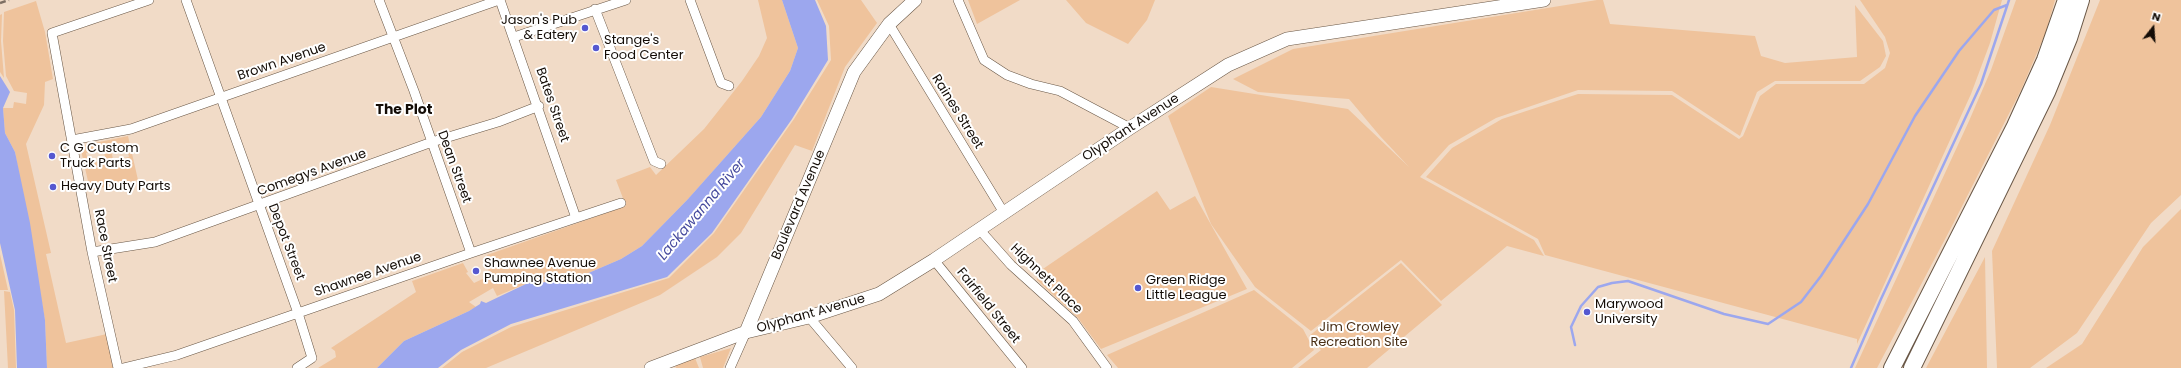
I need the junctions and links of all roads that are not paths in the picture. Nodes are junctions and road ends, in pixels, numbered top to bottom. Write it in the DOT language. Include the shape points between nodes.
graph roads {
  1 [pos="149,0"];
  2 [pos="186,0"];
  3 [pos="378,0"];
  4 [pos="500,0"];
  5 [pos="626,0"];
  6 [pos="690,0"];
  7 [pos="915,0"];
  8 [pos="958,0"];
  9 [pos="1544,0"];
  10 [pos="2066,0"];
  11 [pos="2081,0"];
  12 [pos="595,9"];
  13 [pos="889,24"];
  14 [pos="394,37"];
  15 [pos="514,37"];
  16 [pos="730,86"];
  17 [pos="222,97"];
  18 [pos="539,106"];
  19 [pos="1130,128"];
  20 [pos="72,140"];
  21 [pos="432,142"];
  22 [pos="661,164"];
  23 [pos="621,203"];
  24 [pos="258,206"];
  25 [pos="1004,213"];
  26 [pos="576,218"];
  27 [pos="979,229"];
  28 [pos="92,252"];
  29 [pos="471,253"];
  30 [pos="934,260"];
  31 [pos="298,313"];
  32 [pos="809,317"];
  33 [pos="746,332"];
  34 [pos="118,368"];
  35 [pos="123,368"];
  36 [pos="297,368"];
  37 [pos="651,368"];
  38 [pos="730,368"];
  39 [pos="852,368"];
  40 [pos="1022,368"];
  41 [pos="1107,368"];
  42 [pos="1892,368"];
  43 [pos="1912,368"];
  1 -- 20 [label="street, Race Street" via="52,33"];
  2 -- 17 [label="street, Depot Street"];
  3 -- 14 [label="street, Dean Street"];
  4 -- 14 [label="street, Brown Avenue"];
  4 -- 15 [label="street, Bates Street"];
  5 -- 12 [label="street"];
  6 -- 16 [label="street" via="721,83"];
  7 -- 13 [label="street, Boulevard Avenue"];
  8 -- 19 [label="street" via="984,60 1007,75 1060,91"];
  9 -- 19 [label="street, Olyphant Avenue" via="1287,39 1228,65"];
  10 -- 42 [label="highway" via="2045,60 2015,126"];
  11 -- 43 [label="highway" via="2047,92"];
  12 -- 15 [label="street"];
  12 -- 22 [label="street" via="654,162"];
  13 -- 25 [label="street, Raines Street"];
  13 -- 33 [label="street, Boulevard Avenue" via="854,72"];
  14 -- 17 [label="street, Brown Avenue"];
  14 -- 21 [label="street, Dean Street"];
  15 -- 18 [label="street, Bates Street"];
  17 -- 20 [label="street, Brown Avenue" via="131,129"];
  17 -- 24 [label="street, Depot Street"];
  18 -- 21 [label="street, Comegys Avenue" via="498,122"];
  18 -- 26 [label="street, Bates Street"];
  19 -- 25 [label="street, Olyphant Avenue"];
  20 -- 28 [label="street, Race Street"];
  21 -- 24 [label="street, Comegys Avenue"];
  21 -- 29 [label="street, Dean Street"];
  23 -- 26 [label="street, Shawnee Avenue"];
  24 -- 28 [label="street, Comegys Avenue" via="155,242"];
  24 -- 31 [label="street, Depot Street"];
  25 -- 27 [label="street, Olyphant Avenue"];
  26 -- 29 [label="street, Shawnee Avenue"];
  27 -- 30 [label="street, Olyphant Avenue"];
  27 -- 41 [label="street, Highnett Place" via="1011,265 1073,321"];
  28 -- 34 [label="street, Race Street"];
  29 -- 31 [label="street, Shawnee Avenue"];
  30 -- 32 [label="street, Olyphant Avenue" via="878,294"];
  30 -- 40 [label="street, Fairfield Street"];
  31 -- 35 [label="street, Shawnee Avenue" via="177,356"];
  31 -- 36 [label="street, Depot Street" via="312,358"];
  32 -- 33 [label="street, Olyphant Avenue"];
  32 -- 39 [label="street"];
  33 -- 37 [label="street"];
  33 -- 38 [label="street"];
}
